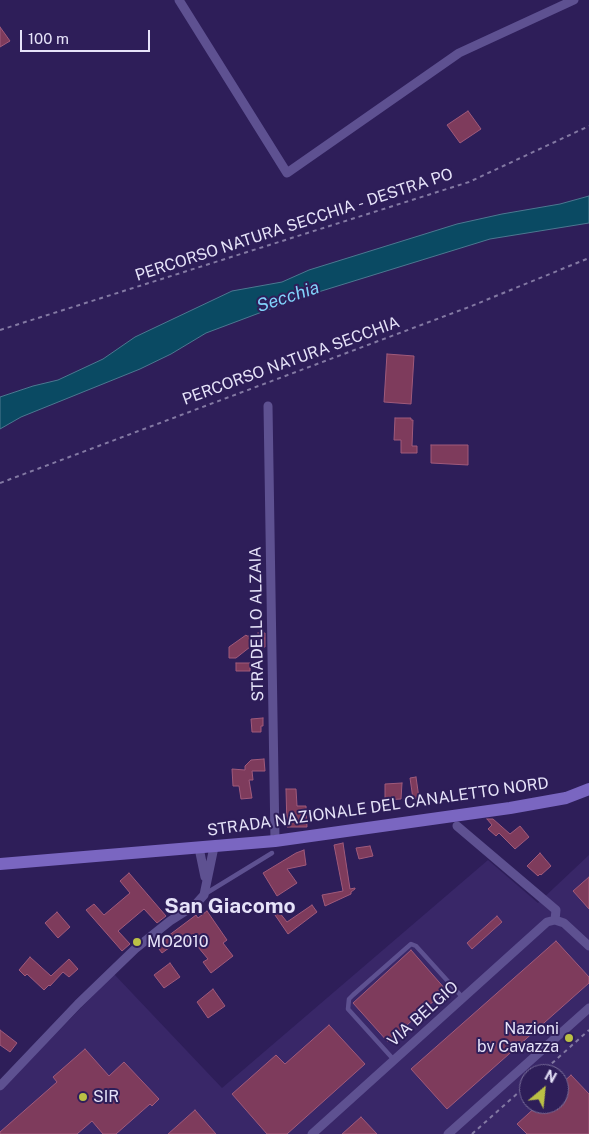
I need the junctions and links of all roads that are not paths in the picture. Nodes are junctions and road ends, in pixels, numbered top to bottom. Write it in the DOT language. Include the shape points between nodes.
graph roads {
  1 [pos="179,0"];
  2 [pos="574,0"];
  3 [pos="268,406"];
  4 [pos="589,789"];
  5 [pos="457,826"];
  6 [pos="214,847"];
  7 [pos="274,847"];
  8 [pos="199,848"];
  9 [pos="0,864"];
  10 [pos="206,882"];
  11 [pos="204,895"];
  12 [pos="555,920"];
  13 [pos="589,946"];
  14 [pos="463,998"];
  15 [pos="589,1008"];
  16 [pos="394,1060"];
  17 [pos="0,1086"];
  18 [pos="312,1134"];
  19 [pos="448,1134"];
  1 -- 2 [label="street" via="287,173 459,53"];
  3 -- 7 [label="street, STRADELLO ALZAIA"];
  4 -- 7 [label="main road, STRADA NAZIONALE DEL CANALETTO NORD" via="566,798"];
  5 -- 12 [label="street" via="556,910"];
  6 -- 7 [label="main road, STRADA NAZIONALE DEL CANALETTO NORD"];
  6 -- 8 [label="main road, STRADA NAZIONALE DEL CANALETTO NORD"];
  6 -- 10 [label="street"];
  7 -- 11 [label="lane"];
  8 -- 9 [label="main road, STRADA NAZIONALE DEL CANALETTO NORD"];
  8 -- 10 [label="street"];
  10 -- 11 [label="street"];
  11 -- 17 [label="street" via="135,949"];
  12 -- 13 [label="street" via="564,923"];
  12 -- 14 [label="street, VIA BELGIO" via="548,922"];
  14 -- 16 [label="street, VIA BELGIO"];
  14 -- 16 [label="lane" via="411,944 353,995 348,1009"];
  15 -- 19 [label="street"];
  16 -- 18 [label="street, VIA BELGIO"];
}
